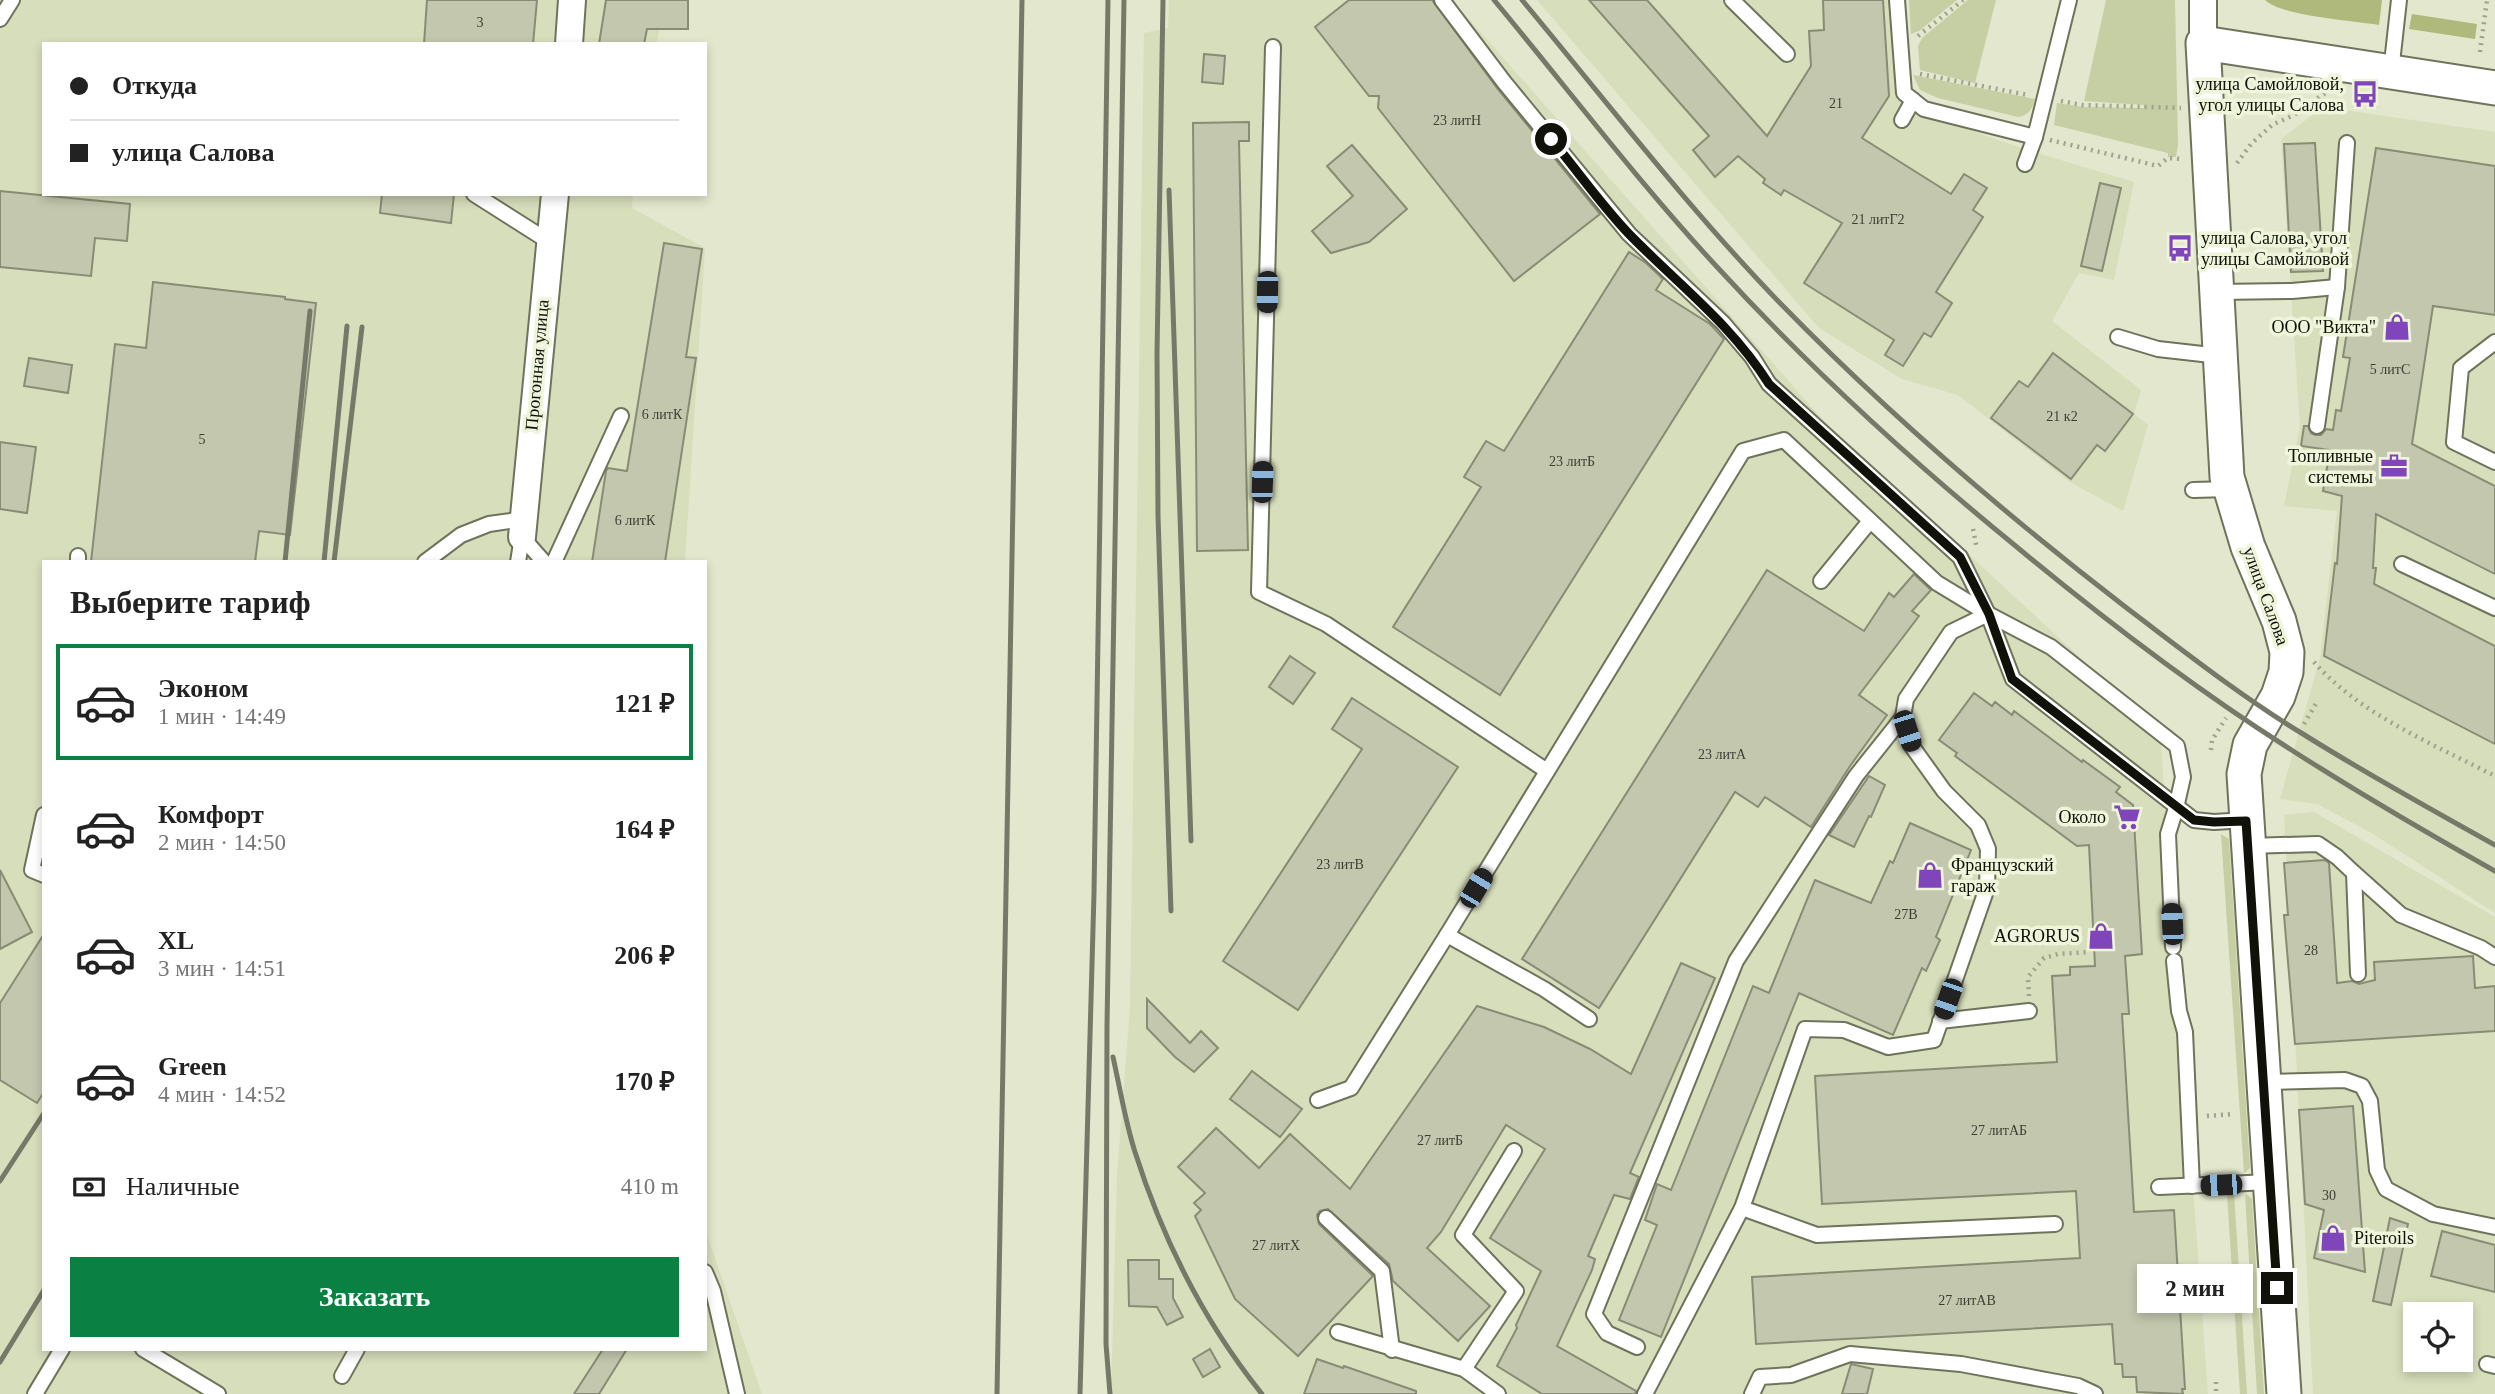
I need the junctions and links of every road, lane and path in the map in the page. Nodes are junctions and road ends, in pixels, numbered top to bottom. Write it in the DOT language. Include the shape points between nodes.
graph roads {
  1 [pos="12,0"];
  2 [pos="572,0"];
  3 [pos="1443,0"];
  4 [pos="1732,0"];
  5 [pos="1897,0"];
  6 [pos="1963,0"];
  7 [pos="2069,0"];
  8 [pos="2203,0"];
  9 [pos="2399,0"];
  10 [pos="2487,0"];
  11 [pos="0,19"];
  12 [pos="1913,40"];
  13 [pos="569,42"];
  14 [pos="2203,43"];
  15 [pos="1273,47"];
  16 [pos="2480,52"];
  17 [pos="1787,54"];
  18 [pos="1915,72"];
  19 [pos="2391,72"];
  20 [pos="2495,88"];
  21 [pos="2328,91"];
  22 [pos="2045,98"];
  23 [pos="1913,100"];
  24 [pos="2182,108"];
  25 [pos="1902,120"];
  26 [pos="2035,136"];
  27 [pos="2347,143"];
  28 [pos="2181,159"];
  29 [pos="2025,164"];
  30 [pos="2235,166"];
  31 [pos="477,196"];
  32 [pos="558,210"];
  33 [pos="548,241"];
  34 [pos="2290,263"];
  35 [pos="2241,266"];
  36 [pos="2337,287"];
  37 [pos="2217,292"];
  38 [pos="2118,337"];
  39 [pos="2495,342"];
  40 [pos="2221,356"];
  41 [pos="621,416"];
  42 [pos="2317,426"];
  43 [pos="2495,462"];
  44 [pos="2230,489"];
  45 [pos="2193,490"];
  46 [pos="1870,521"];
  47 [pos="521,539"];
  48 [pos="428,560"];
  49 [pos="542,560"];
  50 [pos="555,560"];
  51 [pos="2402,564"];
  52 [pos="1821,581"];
  53 [pos="2495,608"];
  54 [pos="1989,614"];
  55 [pos="2311,659"];
  56 [pos="2317,702"];
  57 [pos="1903,717"];
  58 [pos="2226,718"];
  59 [pos="2304,724"];
  60 [pos="2211,750"];
  61 [pos="1547,771"];
  62 [pos="2495,776"];
  63 [pos="2176,808"];
  64 [pos="42,824"];
  65 [pos="2247,833"];
  66 [pos="2354,873"];
  67 [pos="42,874"];
  68 [pos="1447,935"];
  69 [pos="2090,952"];
  70 [pos="2495,957"];
  71 [pos="2358,974"];
  72 [pos="2029,1011"];
  73 [pos="1589,1019"];
  74 [pos="1940,1021"];
  75 [pos="2263,1082"];
  76 [pos="1318,1100"];
  77 [pos="2234,1114"];
  78 [pos="2189,1117"];
  79 [pos="1514,1151"];
  80 [pos="2270,1182"];
  81 [pos="2192,1186"];
  82 [pos="2159,1187"];
  83 [pos="1742,1208"];
  84 [pos="1326,1218"];
  85 [pos="2055,1224"];
  86 [pos="2495,1227"];
  87 [pos="707,1277"];
  88 [pos="1338,1332"];
  89 [pos="1637,1347"];
  90 [pos="1392,1350"];
  91 [pos="61,1351"];
  92 [pos="146,1351"];
  93 [pos="356,1351"];
  94 [pos="1464,1369"];
  95 [pos="342,1376"];
  96 [pos="2216,1382"];
  97 [pos="35,1394"];
  98 [pos="218,1394"];
  99 [pos="737,1394"];
  100 [pos="1498,1394"];
  101 [pos="1645,1394"];
  102 [pos="1752,1394"];
  103 [pos="2095,1394"];
  104 [pos="2216,1394"];
  105 [pos="2284,1394"];
  1 -- 11 [label="lane"];
  2 -- 13 [label="street"];
  3 -- 54 [label="lane" via="1629,234 1723,323 1769,384 1960,557"];
  4 -- 17 [label="lane"];
  5 -- 23 [label="lane" via="1904,93"];
  6 -- 12 [label="path"];
  7 -- 22 [label="lane"];
  8 -- 14 [label="street, улица Салова"];
  9 -- 19 [label="lane"];
  10 -- 16 [label="path"];
  14 -- 19 [label="street"];
  14 -- 37 [label="street, улица Салова"];
  15 -- 61 [label="lane" via="1259,592 1326,624"];
  18 -- 22 [label="path"];
  19 -- 20 [label="street"];
  21 -- 30 [label="path" via="2272,125"];
  22 -- 24 [label="path" via="2082,105"];
  22 -- 26 [label="lane"];
  23 -- 25 [label="lane"];
  23 -- 26 [label="lane" via="1924,109"];
  26 -- 28 [label="path" via="2158,166 2168,158"];
  26 -- 29 [label="lane"];
  27 -- 36 [label="lane"];
  31 -- 33 [label="lane"];
  32 -- 33 [label="street, Прогонная улица"];
  33 -- 47 [label="street, Прогонная улица"];
  34 -- 35 [label="path"];
  36 -- 37 [label="lane"];
  36 -- 42 [label="lane"];
  37 -- 40 [label="street, улица Салова"];
  38 -- 40 [label="lane" via="2158,349"];
  39 -- 43 [label="lane" via="2461,368 2454,442"];
  40 -- 44 [label="street, улица Салова"];
  41 -- 50 [label="lane"];
  44 -- 45 [label="lane"];
  44 -- 65 [label="street, улица Салова" via="2287,652 2278,696 2250,746 2244,774"];
  46 -- 52 [label="lane"];
  46 -- 54 [label="lane" via="1937,583"];
  46 -- 61 [label="lane" via="1784,440 1743,451"];
  47 -- 48 [label="lane" via="489,524 461,536"];
  47 -- 49 [label="lane"];
  51 -- 53 [label="lane"];
  54 -- 57 [label="lane" via="1951,632 1906,699"];
  54 -- 63 [label="lane" via="2012,679"];
  54 -- 63 [label="lane" via="2051,647 2177,746 2183,777"];
  55 -- 62 [label="path" via="2367,708"];
  56 -- 59 [label="path"];
  57 -- 74 [label="lane" via="1912,745 1944,791 1978,825 1988,849 1987,888"];
  57 -- 89 [label="lane" via="1856,776 1736,961 1594,1314 1607,1334"];
  58 -- 60 [label="path"];
  61 -- 68 [label="lane"];
  63 -- 65 [label="lane" via="2194,820"];
  63 -- 78 [label="lane" via="2168,834"];
  64 -- 67 [label="lane" via="32,870"];
  65 -- 66 [label="lane" via="2318,844"];
  65 -- 75 [label="street, улица Салова"];
  66 -- 70 [label="lane" via="2401,915"];
  66 -- 71 [label="lane"];
  68 -- 73 [label="lane"];
  68 -- 76 [label="lane" via="1351,1088"];
  69 -- 72 [label="path" via="2044,958 2028,976"];
  72 -- 74 [label="lane"];
  74 -- 83 [label="lane" via="1934,1040 1888,1047 1844,1030 1805,1029"];
  75 -- 80 [label="street, улица Салова"];
  75 -- 86 [label="lane" via="2346,1080 2362,1086 2371,1101 2377,1170 2386,1189 2433,1214"];
  77 -- 78 [label="path"];
  78 -- 81 [label="lane"];
  79 -- 94 [label="lane" via="1462,1235 1516,1291"];
  80 -- 81 [label="lane"];
  80 -- 105 [label="street, улица Салова"];
  81 -- 82 [label="lane"];
  83 -- 85 [label="lane" via="1817,1235"];
  83 -- 101 [label="lane"];
  84 -- 90 [label="lane" via="1382,1271"];
  87 -- 99 [label="lane"];
  88 -- 90 [label="lane"];
  90 -- 94 [label="lane"];
  91 -- 97 [label="lane"];
  92 -- 98 [label="lane"];
  93 -- 95 [label="lane"];
  94 -- 100 [label="lane"];
  96 -- 104 [label="path"];
  102 -- 103 [label="lane" via="1760,1377 1791,1374 1850,1354 1961,1364 2078,1386"];
}
